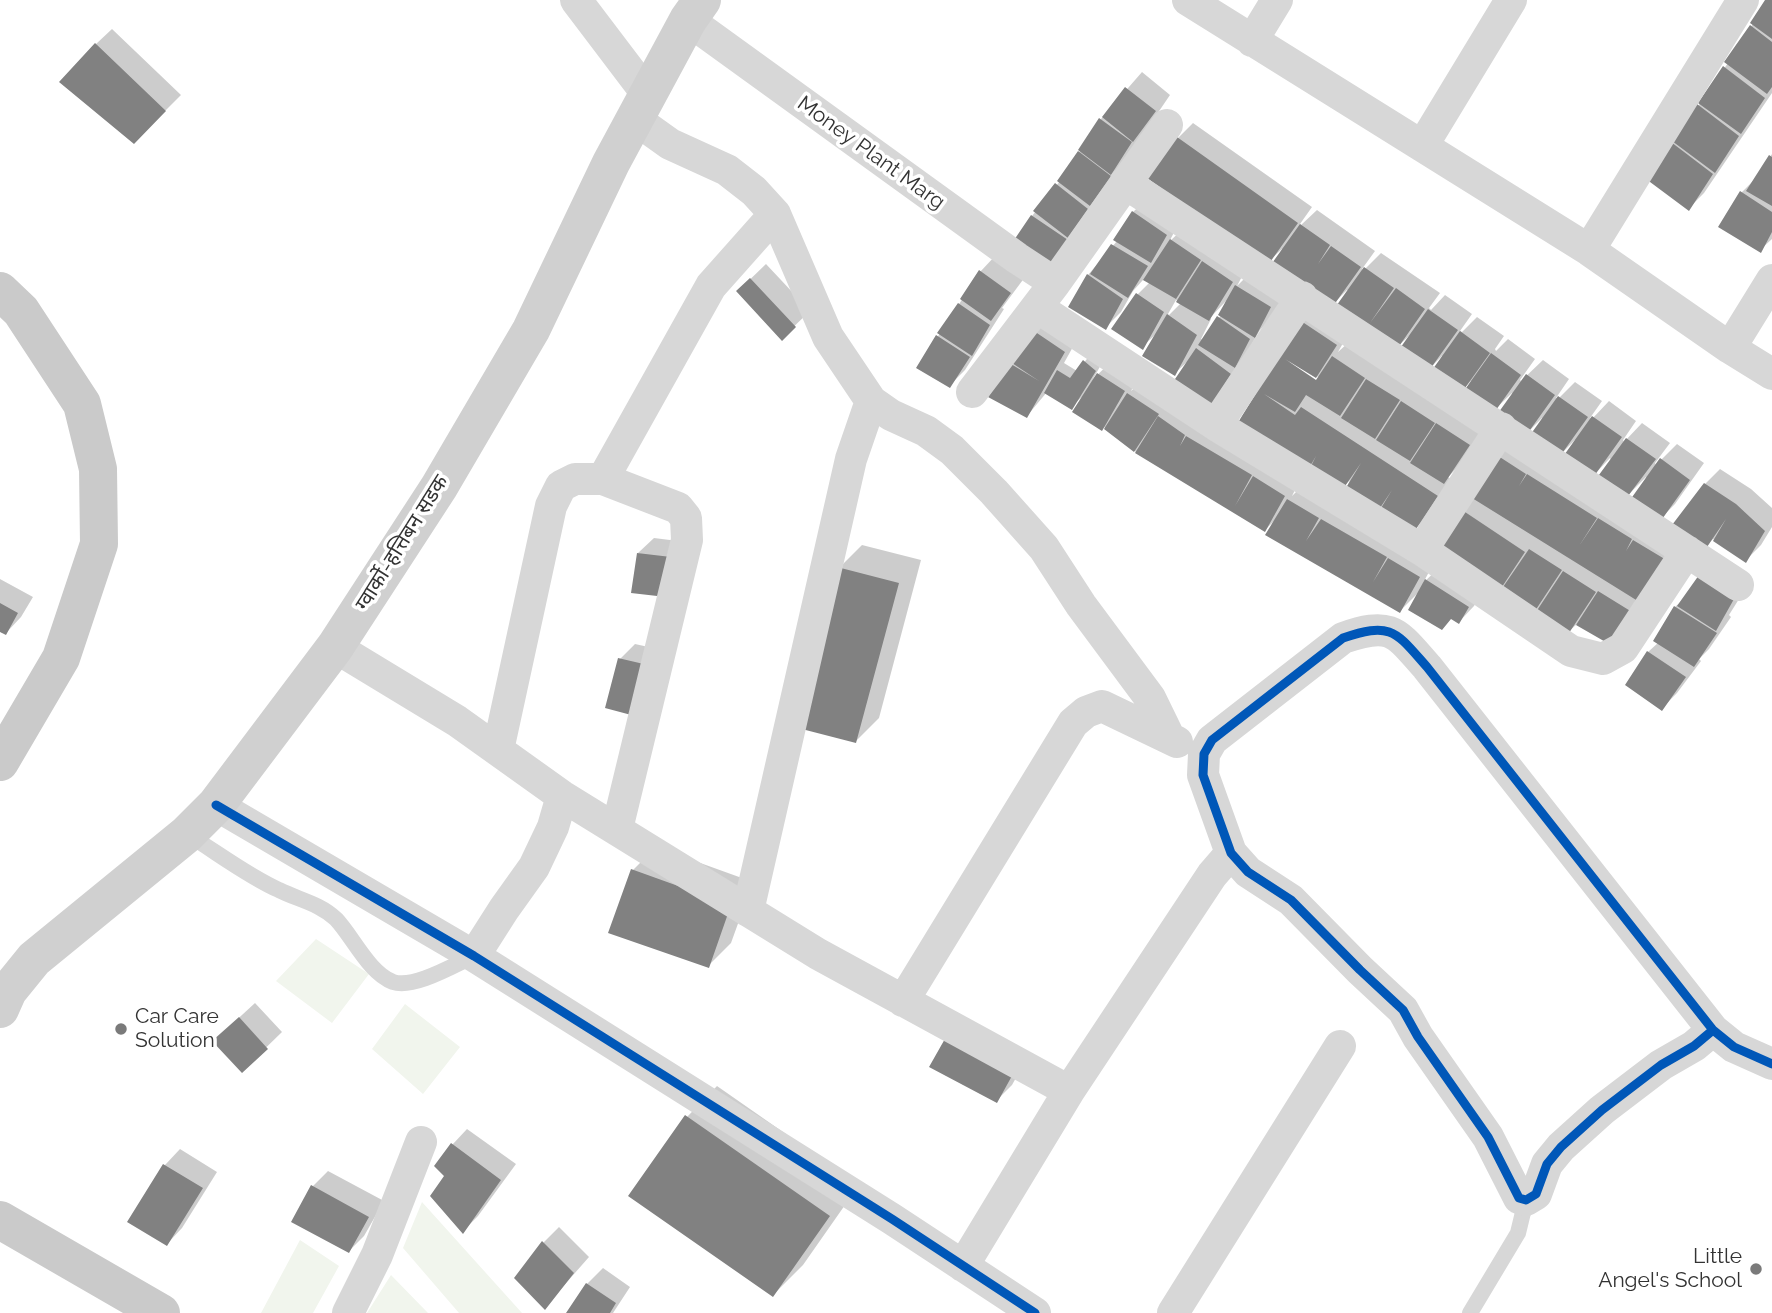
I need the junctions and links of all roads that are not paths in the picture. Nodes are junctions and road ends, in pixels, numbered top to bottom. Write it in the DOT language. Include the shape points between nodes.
graph roads {
  1 [pos="576,0"];
  2 [pos="1188,0"];
  3 [pos="1277,0"];
  4 [pos="1511,0"];
  5 [pos="1743,0"];
  6 [pos="695,10"];
  7 [pos="1252,41"];
  8 [pos="641,107"];
  9 [pos="1167,125"];
  10 [pos="1423,145"];
  11 [pos="1125,183"];
  12 [pos="775,214"];
  13 [pos="1589,250"];
  14 [pos="1772,279"];
  15 [pos="0,291"];
  16 [pos="1046,295"];
  17 [pos="1302,298"];
  18 [pos="1730,348"];
  19 [pos="1772,374"];
  20 [pos="972,392"];
  21 [pos="872,401"];
  22 [pos="1216,425"];
  23 [pos="1501,428"];
  24 [pos="603,479"];
  25 [pos="1422,550"];
  26 [pos="1687,551"];
  27 [pos="1738,585"];
  28 [pos="335,647"];
  29 [pos="1169,737"];
  30 [pos="498,750"];
  31 [pos="1204,754"];
  32 [pos="0,762"];
  33 [pos="562,796"];
  34 [pos="216,804"];
  35 [pos="617,830"];
  36 [pos="187,834"];
  37 [pos="1231,853"];
  38 [pos="748,911"];
  39 [pos="474,956"];
  40 [pos="903,1001"];
  41 [pos="0,1009"];
  42 [pos="1713,1030"];
  43 [pos="1340,1045"];
  44 [pos="1772,1064"];
  45 [pos="1069,1091"];
  46 [pos="421,1142"];
  47 [pos="1526,1200"];
  48 [pos="0,1220"];
  49 [pos="963,1266"];
  50 [pos="156,1312"];
  51 [pos="348,1313"];
  52 [pos="1035,1313"];
  53 [pos="1173,1313"];
  54 [pos="1471,1313"];
  1 -- 8 [label="street"];
  2 -- 7 [label="street"];
  3 -- 7 [label="street"];
  4 -- 10 [label="street"];
  5 -- 13 [label="street"];
  6 -- 8 [label="main road, ग्वार्को-हत्तिबन सडक"];
  6 -- 16 [label="street, Money Plant Marg" via="1017,258"];
  7 -- 10 [label="street"];
  8 -- 12 [label="street" via="670,145 727,170"];
  8 -- 28 [label="main road, ग्वार्को-हत्तिबन सडक" via="531,330 439,487"];
  9 -- 11 [label="street"];
  10 -- 13 [label="street"];
  11 -- 16 [label="street"];
  11 -- 17 [label="street"];
  12 -- 21 [label="street" via="828,337"];
  12 -- 24 [label="street" via="711,286"];
  13 -- 18 [label="street"];
  14 -- 18 [label="street"];
  15 -- 32 [label="main road" via="21,311 82,404 98,469 99,544 61,658"];
  16 -- 20 [label="street"];
  16 -- 22 [label="street, Money Plant Marg"];
  17 -- 22 [label="street"];
  17 -- 23 [label="street"];
  18 -- 19 [label="street"];
  21 -- 29 [label="street" via="952,450 1044,548 1150,698"];
  21 -- 38 [label="street" via="851,459"];
  22 -- 25 [label="street, Money Plant Marg"];
  23 -- 25 [label="street"];
  23 -- 26 [label="street"];
  24 -- 30 [label="street" via="575,480 561,486 551,506"];
  24 -- 35 [label="street" via="678,508 686,518 687,540"];
  25 -- 26 [label="street, Money Plant Marg" via="1571,651 1603,659 1623,648"];
  26 -- 27 [label="street"];
  28 -- 30 [label="street"];
  28 -- 34 [label="main road, ग्वार्को-हत्तिबन सडक"];
  29 -- 31 [label="street"];
  29 -- 40 [label="street" via="1102,706 1073,723"];
  30 -- 33 [label="street"];
  31 -- 37 [label="street" via="1203,775"];
  31 -- 42 [label="street" via="1212,740 1343,638 1386,629 1400,637 1427,667"];
  33 -- 35 [label="street"];
  33 -- 39 [label="street" via="534,867"];
  34 -- 36 [label="main road, ग्वार्को-हत्तिबन सडक"];
  34 -- 39 [label="street"];
  35 -- 38 [label="street"];
  36 -- 39 [label="lane" via="278,890 318,905 394,982 412,984"];
  36 -- 41 [label="main road, ग्वार्को-हत्तिबन सडक" via="34,959 8,991"];
  37 -- 45 [label="street"];
  37 -- 47 [label="street" via="1248,872 1291,900 1403,1010 1488,1137 1518,1198"];
  38 -- 40 [label="street"];
  39 -- 49 [label="street"];
  40 -- 45 [label="street"];
  42 -- 44 [label="street"];
  42 -- 47 [label="street" via="1602,1110 1561,1147 1547,1164 1536,1194"];
  43 -- 53 [label="street"];
  45 -- 49 [label="street"];
  46 -- 51 [label="street" via="377,1255"];
  47 -- 54 [label="lane" via="1518,1233"];
  48 -- 50 [label="main road"];
  49 -- 52 [label="street"];
}
